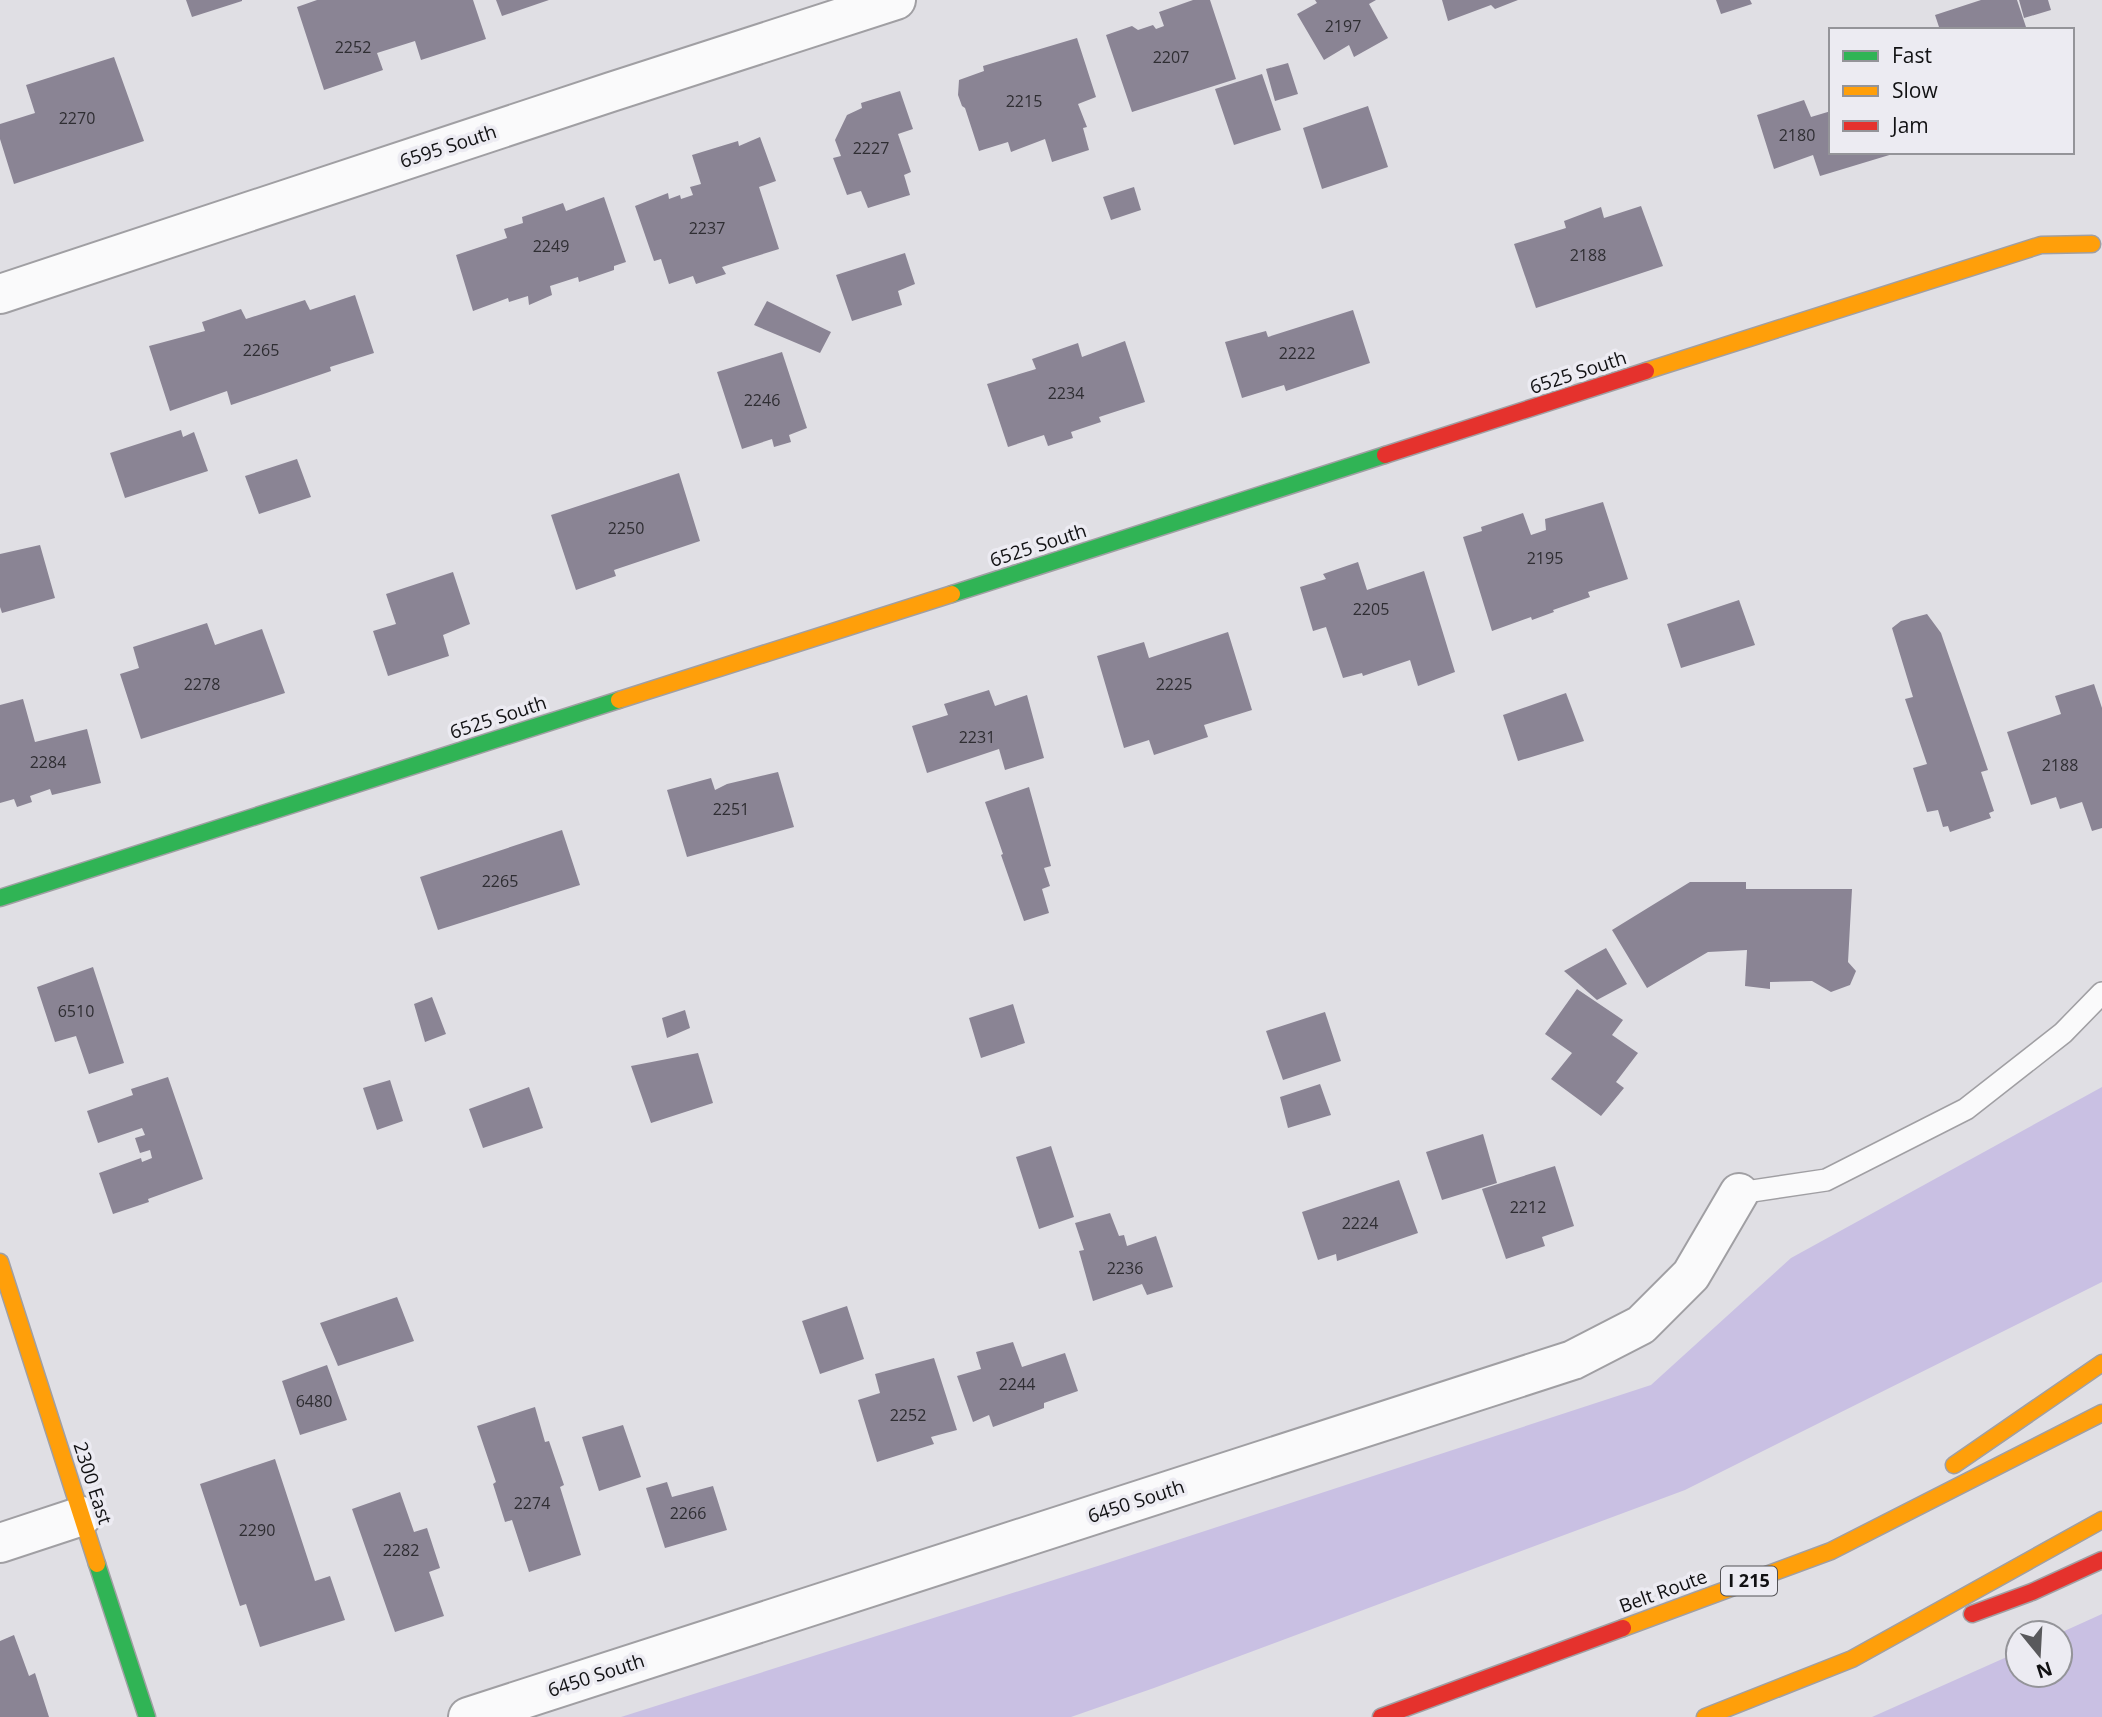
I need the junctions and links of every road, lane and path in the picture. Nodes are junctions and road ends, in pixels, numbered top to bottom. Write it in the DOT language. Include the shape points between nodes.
graph roads {
  1 [pos="896,0"];
  2 [pos="2097,241"];
  3 [pos="0,294"];
  4 [pos="0,898"];
  5 [pos="2102,993"];
  6 [pos="1739,1193"];
  7 [pos="0,1262"];
  8 [pos="2102,1363"];
  9 [pos="2102,1413"];
  10 [pos="1944,1473"];
  11 [pos="1921,1488"];
  12 [pos="82,1516"];
  13 [pos="2102,1521"];
  14 [pos="0,1543"];
  15 [pos="1831,1551"];
  16 [pos="2102,1560"];
  17 [pos="1853,1659"];
  18 [pos="147,1717"];
  19 [pos="468,1717"];
  20 [pos="1381,1717"];
  21 [pos="1705,1717"];
  1 -- 3 [label="street, 6595 South"];
  2 -- 4 [label="main road, 6525 South" via="2041,246"];
  5 -- 6 [label="lane" via="2063,1033 1966,1109 1826,1180"];
  6 -- 19 [label="street, 6450 South" via="1691,1275 1641,1325 1573,1360"];
  7 -- 12 [label="main road, 2300 East"];
  8 -- 10 [label="main road"];
  9 -- 15 [label="main road, Belt Route / I 215"];
  11 -- 15 [label="main road"];
  12 -- 14 [label="street"];
  12 -- 18 [label="main road, 2300 East"];
  13 -- 17 [label="main road"];
  15 -- 20 [label="main road, Belt Route / I 215"];
  16 -- 17 [label="main road" via="2032,1592"];
  17 -- 21 [label="main road"];
}
